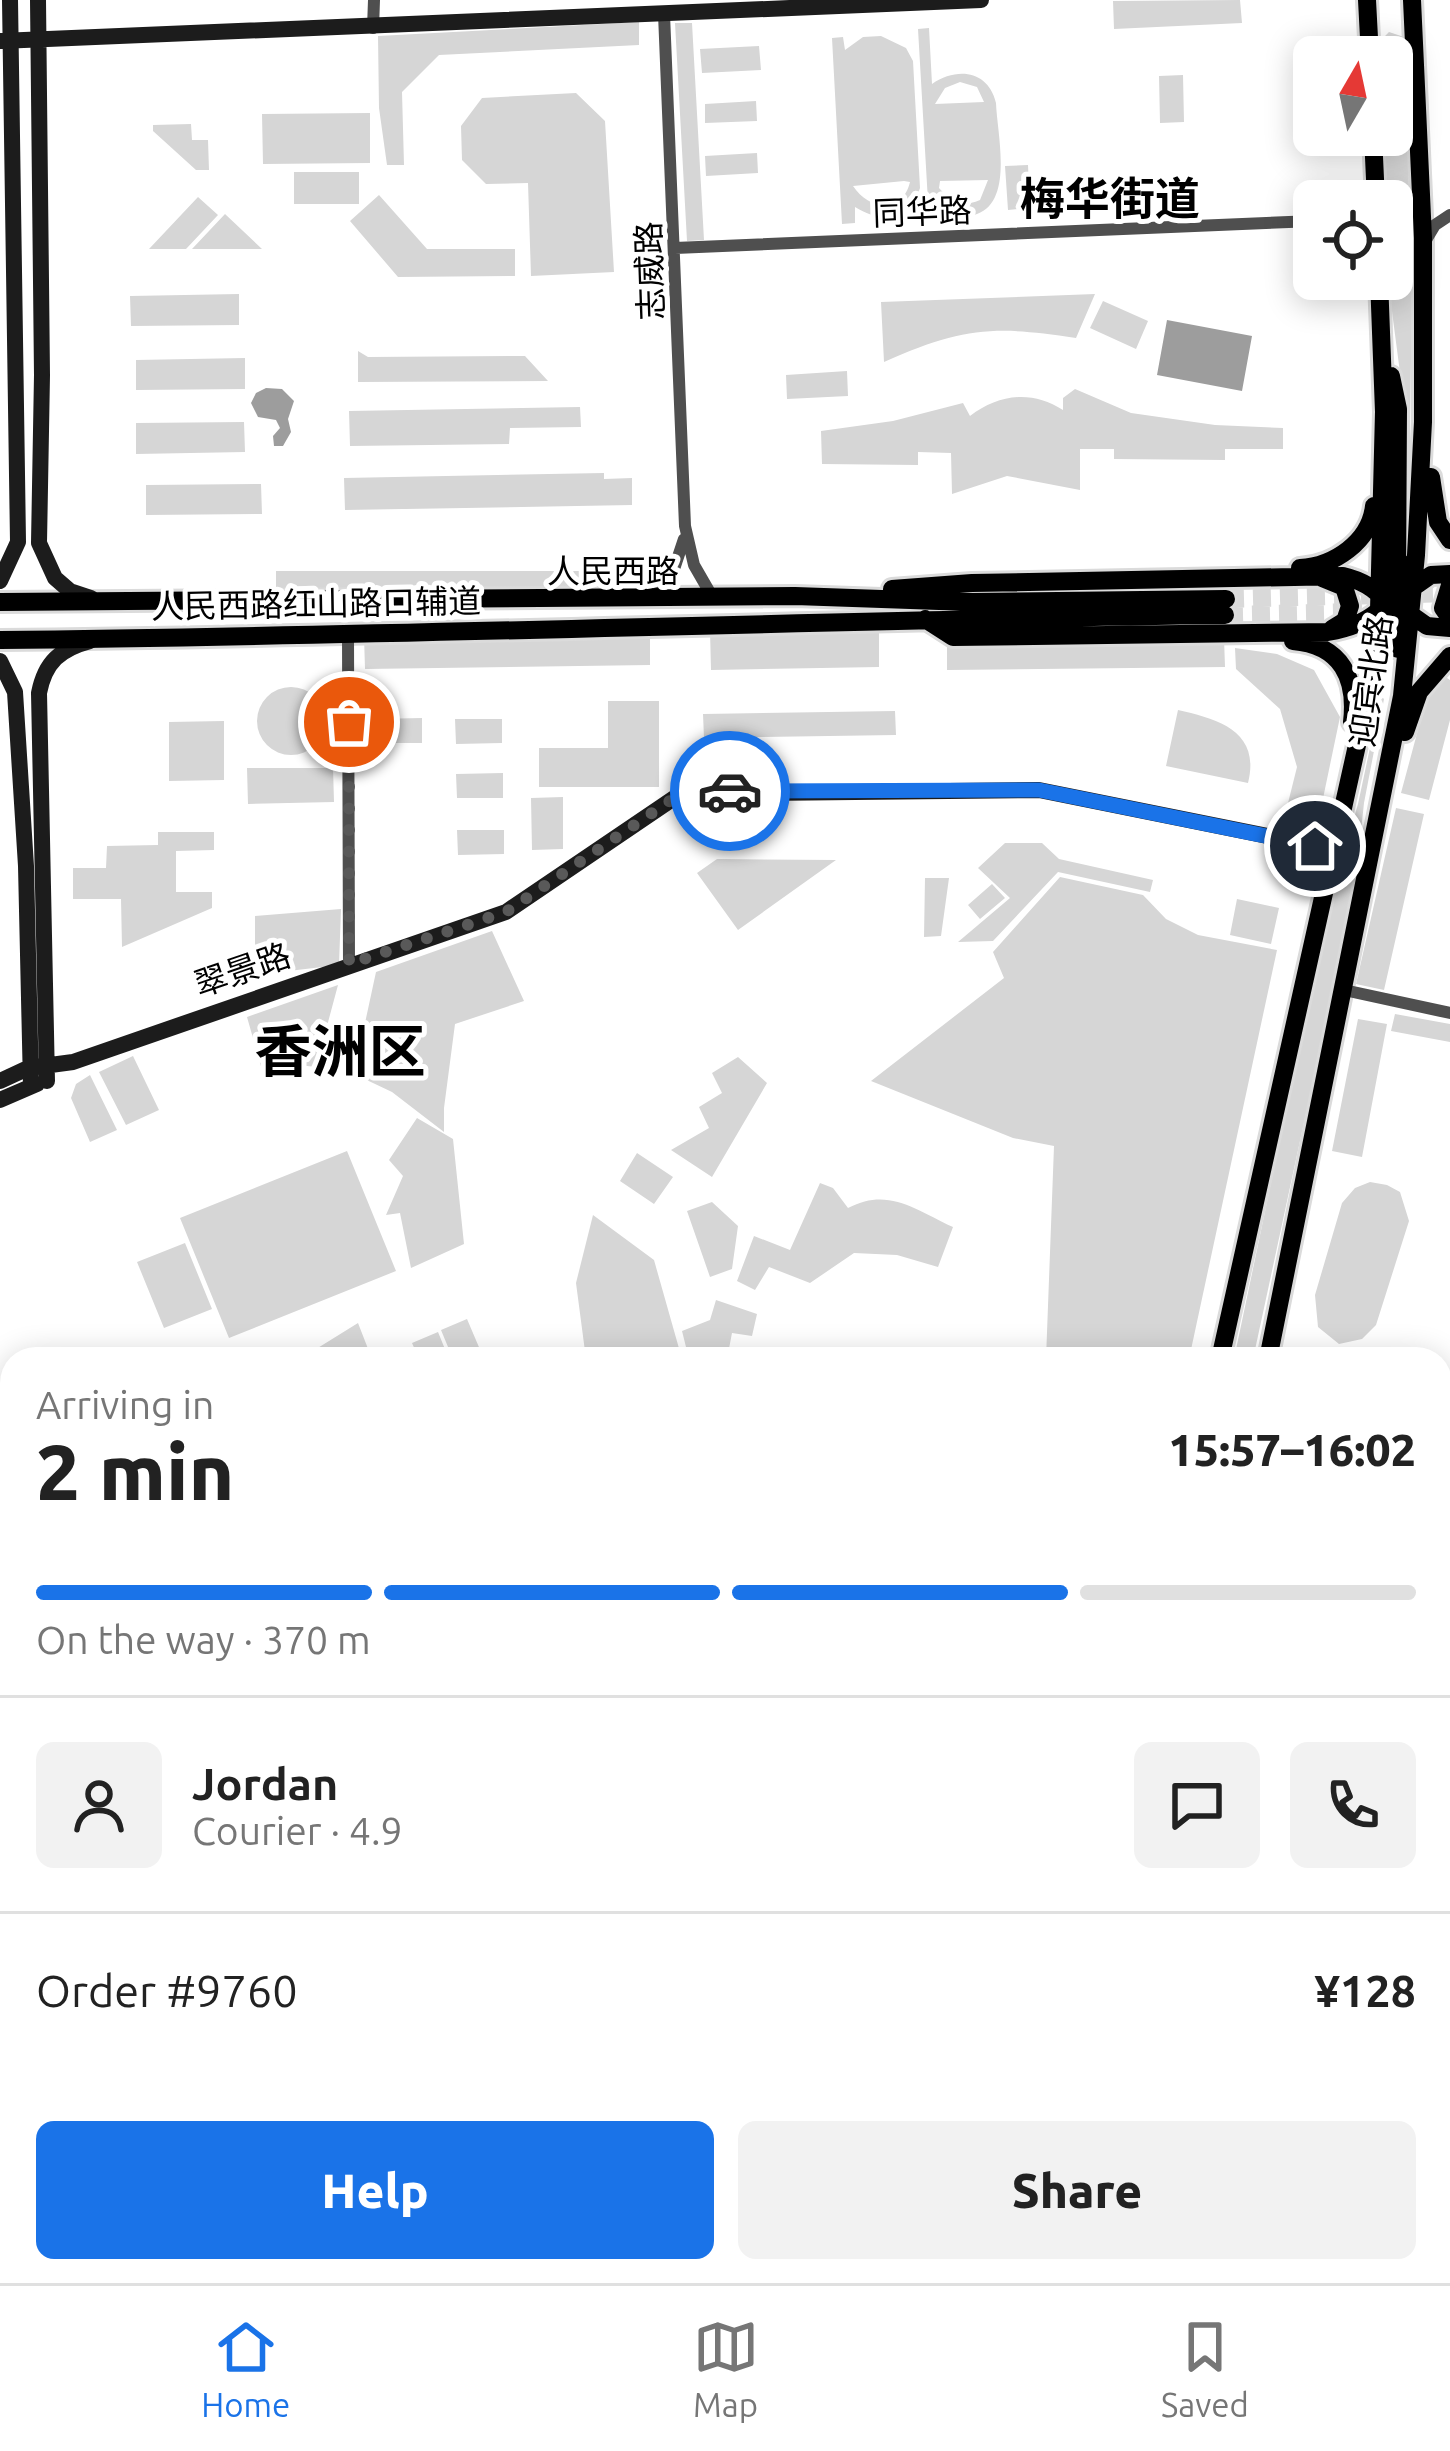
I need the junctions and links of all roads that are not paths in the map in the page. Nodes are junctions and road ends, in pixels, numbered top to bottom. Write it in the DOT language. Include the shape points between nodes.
graph roads {
  1 [pos="10,0"];
  2 [pos="38,0"];
  3 [pos="374,0"];
  4 [pos="981,0"];
  5 [pos="1367,0"];
  6 [pos="1412,0"];
  7 [pos="664,14"];
  8 [pos="374,28"];
  9 [pos="1369,36"];
  10 [pos="5,40"];
  11 [pos="38,40"];
  12 [pos="1420,180"];
  13 [pos="1450,214"];
  14 [pos="1293,222"];
  15 [pos="675,248"];
  16 [pos="1423,253"];
  17 [pos="1380,300"];
  18 [pos="1381,324"];
  19 [pos="1424,336"];
  20 [pos="1384,412"];
  21 [pos="685,526"];
  22 [pos="1450,540"];
  23 [pos="1450,574"];
  24 [pos="1320,577"];
  25 [pos="1147,579"];
  26 [pos="0,581"];
  27 [pos="1450,585"];
  28 [pos="795,596"];
  29 [pos="651,599"];
  30 [pos="714,599"];
  31 [pos="110,601"];
  32 [pos="1395,601"];
  33 [pos="0,602"];
  34 [pos="1225,616"];
  35 [pos="1450,618"];
  36 [pos="525,628"];
  37 [pos="1450,628"];
  38 [pos="1328,632"];
  39 [pos="348,634"];
  40 [pos="108,638"];
  41 [pos="0,640"];
  42 [pos="1450,656"];
  43 [pos="0,661"];
  44 [pos="1389,769"];
  45 [pos="1346,790"];
  46 [pos="1332,849"];
  47 [pos="1370,861"];
  48 [pos="349,964"];
  49 [pos="1344,990"];
  50 [pos="1450,1012"];
  51 [pos="37,1075"];
  52 [pos="0,1081"];
  53 [pos="0,1100"];
  54 [pos="1223,1347"];
  55 [pos="1270,1347"];
  1 -- 10 [label="main road"];
  2 -- 11 [label="main road"];
  3 -- 8 [label="street"];
  4 -- 7 [label="main road"];
  5 -- 9 [label="main road"];
  6 -- 12 [label="main road, 迎宾北路"];
  7 -- 8 [label="main road"];
  7 -- 15 [label="street, 志威路"];
  8 -- 11 [label="main road"];
  10 -- 11 [label="main road"];
  10 -- 26 [label="main road" via="18,542"];
  11 -- 31 [label="main road" via="39,543 62,586"];
  12 -- 13 [label="street"];
  12 -- 16 [label="main road, 迎宾北路"];
  13 -- 16 [label="street" via="1431,230"];
  14 -- 15 [label="street, 同华路"];
  15 -- 21 [label="street, 志威路"];
  16 -- 19 [label="main road, 迎宾北路"];
  17 -- 18 [label="main road, 迎宾北路"];
  18 -- 20 [label="main road, 迎宾北路"];
  18 -- 32 [label="main road" via="1398,409"];
  19 -- 22 [label="main road" via="1432,499"];
  19 -- 32 [label="main road, 迎宾北路" via="1417,555"];
  20 -- 25 [label="main road" via="1372,518 1336,559"];
  20 -- 32 [label="main road, 迎宾北路"];
  21 -- 29 [label="street, 志威路" via="676,569"];
  21 -- 30 [label="street, 志威路" via="696,572"];
  23 -- 32 [label="main road" via="1431,575"];
  24 -- 25 [label="main road"];
  24 -- 32 [label="main road" via="1363,580"];
  24 -- 38 [label="main road" via="1344,587 1350,606 1346,621"];
  25 -- 28 [label="main road"];
  27 -- 35 [label="main road" via="1443,608"];
  28 -- 30 [label="main road, 人民西路"];
  28 -- 34 [label="main road, 人民西路"];
  29 -- 30 [label="main road, 人民西路"];
  29 -- 31 [label="main road, 人民西路"];
  31 -- 33 [label="main road, 人民西路"];
  32 -- 37 [label="main road" via="1427,626"];
  32 -- 38 [label="main road" via="1360,626"];
  32 -- 44 [label="main road, 迎宾北路" via="1402,696"];
  32 -- 45 [label="main road, 迎宾北路" via="1378,638"];
  32 -- 47 [label="main road" via="1398,656 1367,815"];
  34 -- 36 [label="main road, 人民西路" via="953,637 925,619"];
  34 -- 38 [label="main road"];
  34 -- 45 [label="main road" via="1324,649 1340,663 1354,704"];
  36 -- 39 [label="main road, 人民西路红山路口辅道"];
  39 -- 40 [label="main road, 人民西路红山路口辅道"];
  39 -- 48 [label="street"];
  40 -- 41 [label="main road"];
  40 -- 51 [label="main road" via="55,657 39,693"];
  42 -- 44 [label="main road" via="1419,692"];
  43 -- 51 [label="main road" via="15,692"];
  44 -- 47 [label="main road, 迎宾北路"];
  45 -- 46 [label="main road, 迎宾北路"];
  46 -- 48 [label="main road, 翠景路" via="1039,790 704,791 680,794 506,912"];
  46 -- 54 [label="main road, 迎宾北路"];
  47 -- 49 [label="main road, 迎宾北路"];
  48 -- 51 [label="main road, 翠景路"];
  49 -- 50 [label="street"];
  49 -- 55 [label="main road, 迎宾北路"];
  51 -- 52 [label="main road, 翠景路"];
  51 -- 53 [label="main road, 翠景路"];
}
